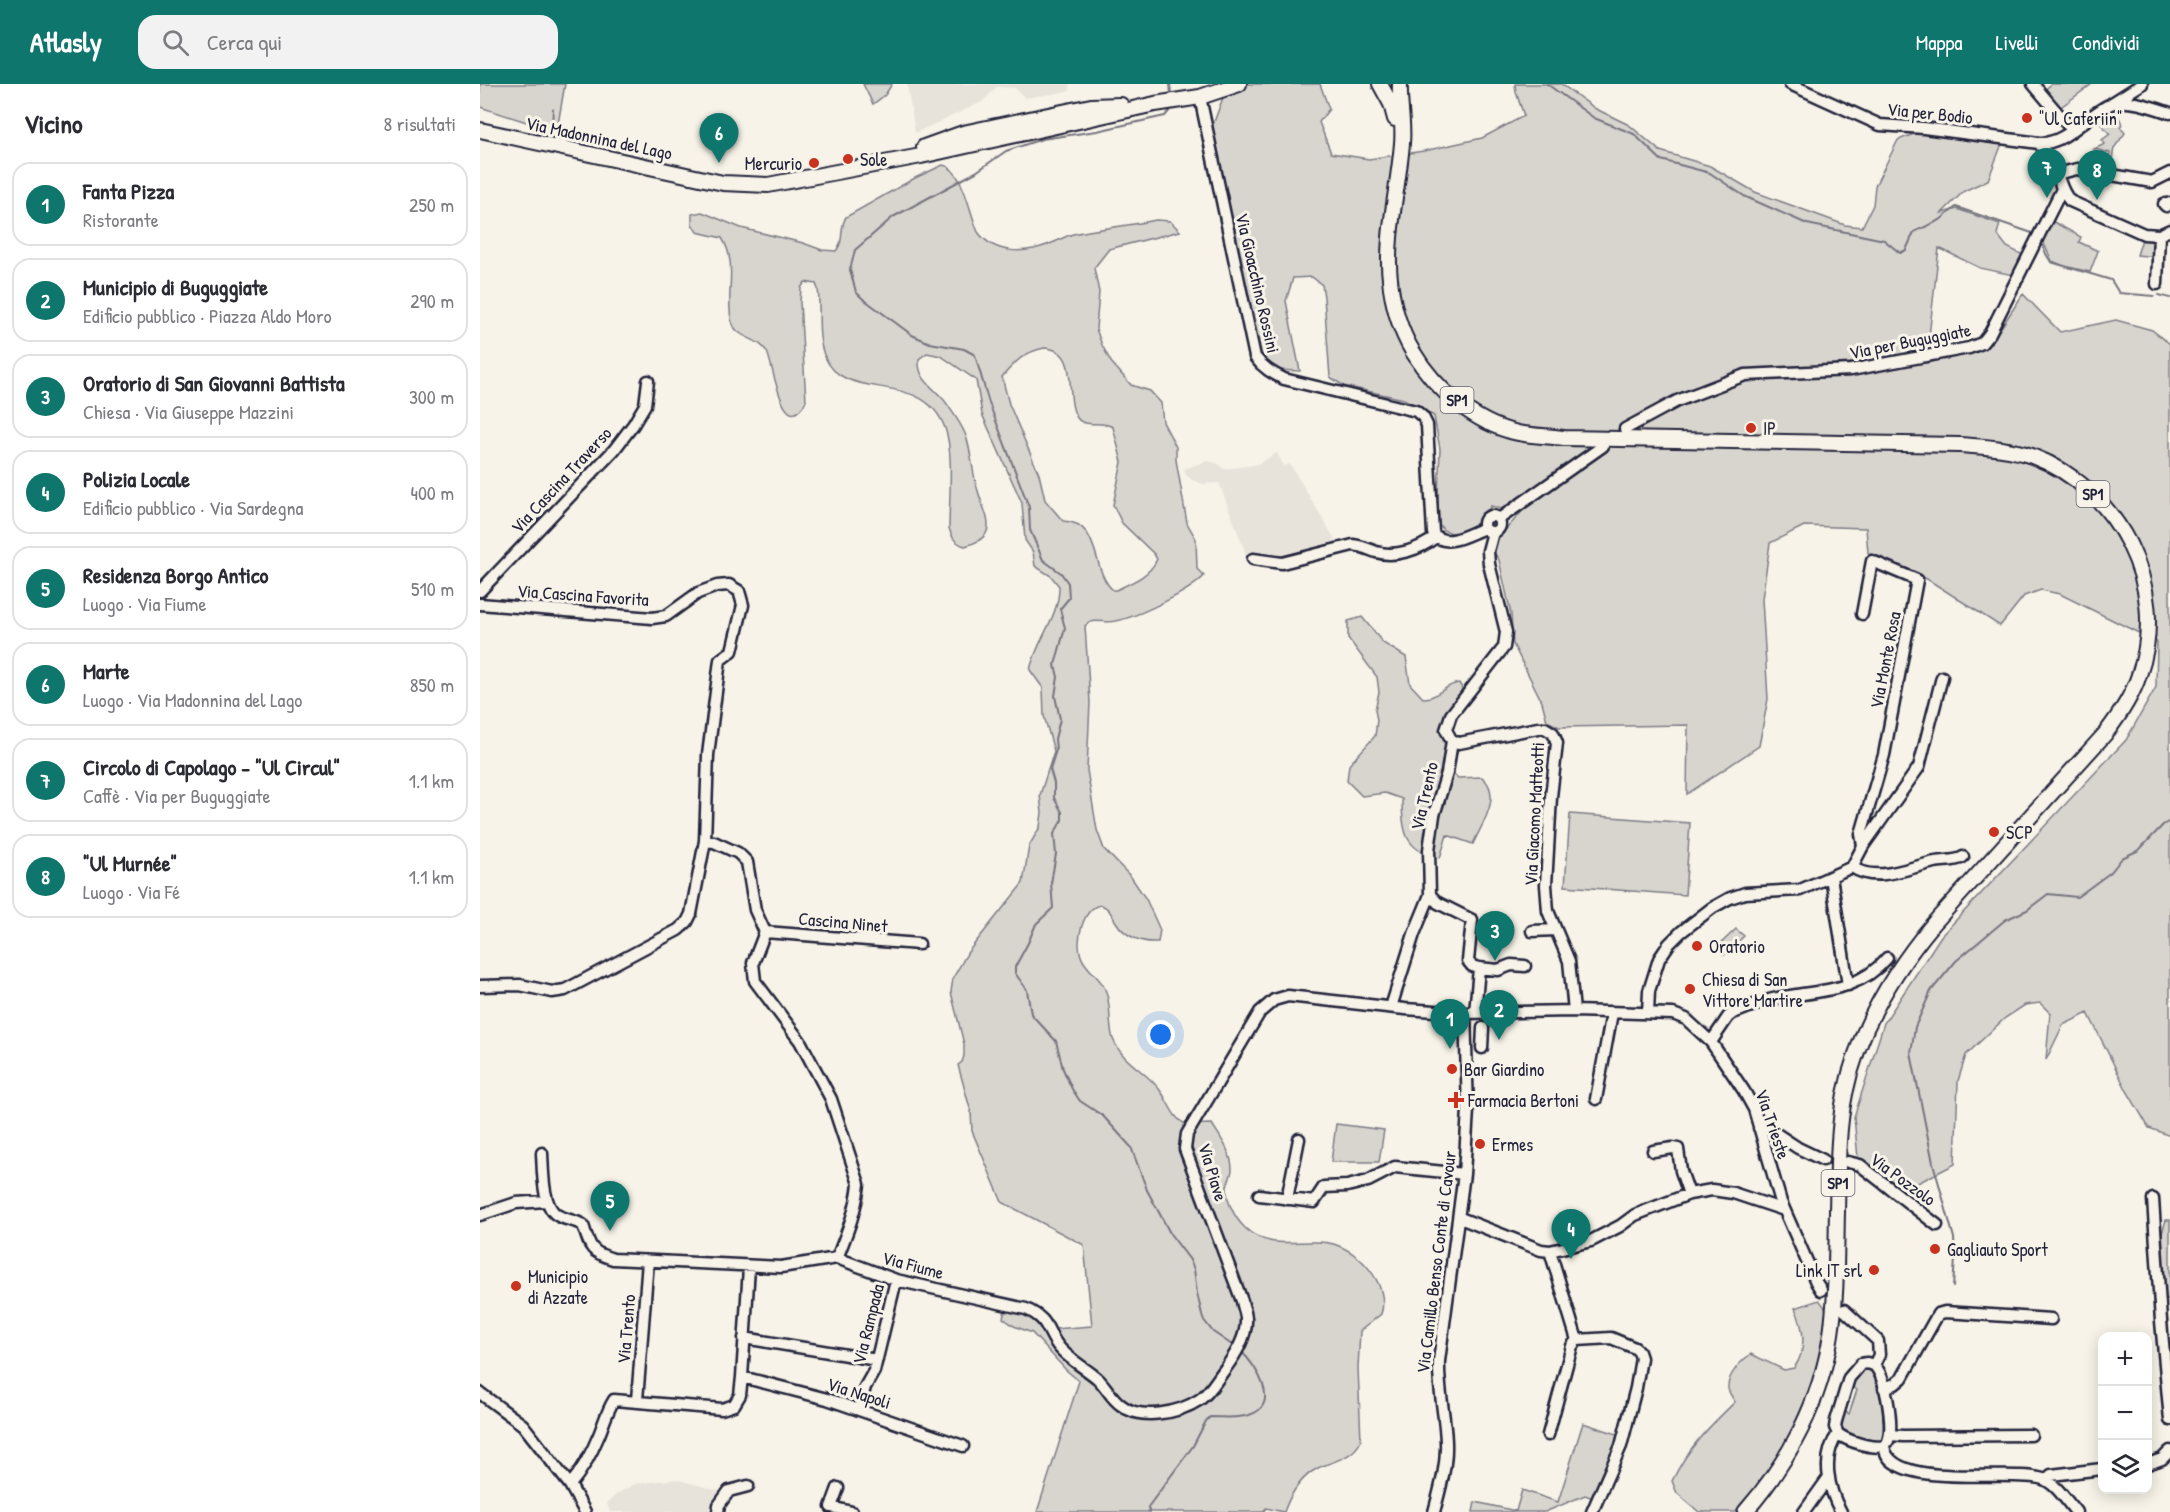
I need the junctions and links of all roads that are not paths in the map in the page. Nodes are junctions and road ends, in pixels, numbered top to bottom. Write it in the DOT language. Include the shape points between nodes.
graph roads {
  1 [pos="1239,84"];
  2 [pos="1380,84"];
  3 [pos="1790,84"];
  4 [pos="2033,84"];
  5 [pos="2142,84"];
  6 [pos="1398,87"];
  7 [pos="1200,97"];
  8 [pos="2112,103"];
  9 [pos="1155,104"];
  10 [pos="2170,113"];
  11 [pos="1070,123"];
  12 [pos="1011,124"];
  13 [pos="480,130"];
  14 [pos="2072,130"];
  15 [pos="1402,141"];
  16 [pos="2039,143"];
  17 [pos="964,146"];
  18 [pos="853,170"];
  19 [pos="2170,173"];
  20 [pos="2057,174"];
  21 [pos="2061,191"];
  22 [pos="2170,230"];
  23 [pos="2158,236"];
  24 [pos="2157,284"];
  25 [pos="648,381"];
  26 [pos="1625,429"];
  27 [pos="1603,446"];
  28 [pos="1489,530"];
  29 [pos="1436,537"];
  30 [pos="1253,559"];
  31 [pos="480,591"];
  32 [pos="480,604"];
  33 [pos="1862,614"];
  34 [pos="1942,677"];
  35 [pos="1452,741"];
  36 [pos="705,841"];
  37 [pos="1863,846"];
  38 [pos="1963,857"];
  39 [pos="1852,867"];
  40 [pos="1831,877"];
  41 [pos="1430,895"];
  42 [pos="1556,930"];
  43 [pos="1532,931"];
  44 [pos="765,932"];
  45 [pos="919,944"];
  46 [pos="1887,958"];
  47 [pos="1525,966"];
  48 [pos="1479,968"];
  49 [pos="480,986"];
  50 [pos="1848,986"];
  51 [pos="1274,1000"];
  52 [pos="1391,1007"];
  53 [pos="1574,1011"];
  54 [pos="1470,1013"];
  55 [pos="1612,1013"];
  56 [pos="1648,1013"];
  57 [pos="1465,1038"];
  58 [pos="1483,1038"];
  59 [pos="1711,1042"];
  60 [pos="1596,1099"];
  61 [pos="1759,1128"];
  62 [pos="1299,1139"];
  63 [pos="1653,1151"];
  64 [pos="542,1153"];
  65 [pos="1823,1160"];
  66 [pos="1848,1162"];
  67 [pos="1464,1174"];
  68 [pos="1689,1194"];
  69 [pos="1259,1195"];
  70 [pos="1287,1198"];
  71 [pos="2153,1199"];
  72 [pos="546,1201"];
  73 [pos="1784,1210"];
  74 [pos="480,1215"];
  75 [pos="1460,1218"];
  76 [pos="1937,1225"];
  77 [pos="1550,1251"];
  78 [pos="837,1258"];
  79 [pos="648,1261"];
  80 [pos="749,1267"];
  81 [pos="896,1280"];
  82 [pos="1821,1290"];
  83 [pos="1844,1310"];
  84 [pos="2051,1318"];
  85 [pos="1243,1337"];
  86 [pos="744,1338"];
  87 [pos="1577,1340"];
  88 [pos="877,1360"];
  89 [pos="1874,1365"];
  90 [pos="742,1377"];
  91 [pos="1884,1388"];
  92 [pos="480,1393"];
  93 [pos="637,1400"];
  94 [pos="859,1410"];
  95 [pos="2170,1420"];
  96 [pos="1838,1434"];
  97 [pos="1548,1435"];
  98 [pos="1891,1435"];
  99 [pos="2031,1435"];
  100 [pos="963,1446"];
  101 [pos="1884,1446"];
  102 [pos="2170,1451"];
  103 [pos="2152,1463"];
  104 [pos="2098,1470"];
  105 [pos="1829,1477"];
  106 [pos="2046,1480"];
  107 [pos="570,1485"];
  108 [pos="748,1486"];
  109 [pos="838,1488"];
  110 [pos="585,1512"];
  111 [pos="718,1512"];
  112 [pos="852,1512"];
  113 [pos="1434,1512"];
  114 [pos="1592,1512"];
  115 [pos="1745,1512"];
  116 [pos="1804,1512"];
  117 [pos="1841,1512"];
  118 [pos="2076,1512"];
  1 -- 7 [label="main road"];
  2 -- 15 [label="main road" via="1391,104"];
  3 -- 16 [label="street, Via per Bodio" via="1880,125"];
  4 -- 14 [label="street"];
  5 -- 8 [label="street"];
  6 -- 15 [label="main road, SP1"];
  7 -- 9 [label="main road"];
  7 -- 29 [label="street, Via Gioacchino Rossini" via="1255,357 1269,372 1284,378 1407,407 1423,417 1427,425 1432,528"];
  8 -- 10 [label="street" via="2149,106"];
  8 -- 14 [label="street"];
  9 -- 11 [label="main road"];
  9 -- 12 [label="main road" via="1091,106"];
  11 -- 12 [label="main road" via="1021,129"];
  11 -- 17 [label="main road"];
  12 -- 17 [label="main road" via="1007,131"];
  12 -- 18 [label="main road" via="963,134"];
  13 -- 18 [label="main road, Via Madonnina del Lago" via="723,183 768,184"];
  14 -- 16 [label="street" via="2051,143"];
  15 -- 115 [label="main road, SP1" via="1389,277 1397,317 1412,351 1436,383 1473,414 1518,433 1564,438 1960,445 2010,451 2041,460 2087,488 2131,545 2143,577 2148,609 2147,642 2140,675 2126,705 2105,734 1916,944 1870,1018 1844,1094 1838,1142 1831,1334 1821,1378 1782,1466"];
  16 -- 20 [label="street"];
  17 -- 18 [label="main road"];
  19 -- 20 [label="street" via="2152,182 2077,169"];
  20 -- 21 [label="street"];
  21 -- 23 [label="street" via="2070,201 2144,234"];
  21 -- 26 [label="street, Via per Buguggiate" via="1982,343 1851,370 1746,375 1677,401"];
  22 -- 23 [label="street"];
  23 -- 24 [label="street"];
  25 -- 31 [label="street, Via Cascina Traverso" via="645,405 614,450"];
  27 -- 28 [label="street" via="1499,519 1488,517 1485,522"];
  28 -- 29 [label="street" via="1445,541"];
  28 -- 35 [label="street" via="1489,564 1506,632 1504,646 1451,715 1446,730"];
  29 -- 30 [label="street" via="1414,549 1390,554 1353,545 1282,563"];
  32 -- 36 [label="street, Via Cascina Favorita" via="652,618 666,616 698,593 717,586 729,585 739,591 743,605 732,651 720,660 708,755"];
  33 -- 37 [label="street, Via Monte Rosa" via="1872,561 1917,580 1884,755 1861,834"];
  34 -- 37 [label="street, Via Monte Rosa" via="1919,767"];
  35 -- 41 [label="street, Via Trento" via="1429,850"];
  35 -- 42 [label="street, Via Giacomo Matteotti" via="1459,743 1538,728 1553,733 1557,743 1546,885 1548,911"];
  36 -- 44 [label="street" via="738,853 747,862 755,910"];
  36 -- 49 [label="street" via="691,914 678,930 565,990"];
  37 -- 39 [label="street, Via Monte Rosa"];
  38 -- 39 [label="street" via="1892,874 1859,872"];
  39 -- 40 [label="street"];
  40 -- 50 [label="street"];
  40 -- 56 [label="street" via="1800,890 1745,893 1712,908 1675,938 1659,959 1649,991"];
  41 -- 48 [label="street" via="1472,920 1468,961"];
  41 -- 52 [label="street, Via Trento"];
  42 -- 43 [label="street"];
  42 -- 53 [label="street, Via Giacomo Matteotti" via="1569,961"];
  44 -- 45 [label="street, Cascina Ninet"];
  44 -- 78 [label="street" via="753,963 755,981 800,1041 831,1099 859,1184 848,1234"];
  46 -- 50 [label="street" via="1865,978"];
  47 -- 48 [label="street"];
  48 -- 54 [label="street, Via Camillo Benso Conte di Cavour"];
  50 -- 59 [label="street" via="1772,1000 1733,1013"];
  51 -- 52 [label="street, Via Trieste" via="1288,996"];
  51 -- 85 [label="street, Via Piave" via="1260,1012 1187,1134 1185,1149 1242,1301 1246,1319"];
  52 -- 54 [label="street, Via Trieste"];
  53 -- 54 [label="street, Via Trieste"];
  53 -- 55 [label="street, Via Trieste"];
  54 -- 57 [label="street, Via Camillo Benso Conte di Cavour"];
  55 -- 56 [label="street, Via Trieste"];
  55 -- 60 [label="street"];
  56 -- 59 [label="street, Via Trieste" via="1686,1018"];
  57 -- 58 [label="street"];
  57 -- 67 [label="street, Via Camillo Benso Conte di Cavour" via="1468,1110"];
  59 -- 61 [label="street, Via Trieste" via="1744,1090"];
  61 -- 65 [label="street" via="1766,1127"];
  61 -- 73 [label="street, Via Trieste"];
  62 -- 70 [label="street"];
  63 -- 68 [label="street" via="1678,1149"];
  64 -- 72 [label="street"];
  66 -- 76 [label="street, Via Pozzolo" via="1860,1165"];
  67 -- 70 [label="street" via="1395,1167 1368,1182 1324,1187 1314,1202"];
  67 -- 75 [label="street, Via Camillo Benso Conte di Cavour"];
  68 -- 73 [label="street" via="1712,1190 1733,1193"];
  68 -- 77 [label="street" via="1635,1215 1591,1241"];
  69 -- 70 [label="street"];
  71 -- 95 [label="street"];
  72 -- 74 [label="street" via="516,1203"];
  72 -- 79 [label="street, Via Fiume" via="555,1215 583,1225 590,1246 598,1254"];
  73 -- 82 [label="street, Via Trieste"];
  75 -- 77 [label="street"];
  75 -- 113 [label="street, Via Camillo Benso Conte di Cavour" via="1439,1361 1446,1460"];
  77 -- 87 [label="street"];
  78 -- 80 [label="street, Via Fiume" via="781,1267"];
  78 -- 81 [label="street, Via Fiume"];
  79 -- 80 [label="street, Via Fiume"];
  79 -- 93 [label="street, Via Trento"];
  80 -- 86 [label="street"];
  81 -- 85 [label="street, Via Fiume" via="1033,1312 1047,1324 1064,1353 1105,1385 1121,1406 1139,1414 1172,1411 1198,1401 1210,1390"];
  81 -- 88 [label="street, Via Rampada"];
  83 -- 89 [label="street" via="1878,1341 1879,1355"];
  84 -- 91 [label="street" via="1938,1314 1902,1378"];
  86 -- 88 [label="street"];
  86 -- 90 [label="street"];
  87 -- 97 [label="street" via="1572,1346"];
  87 -- 114 [label="street" via="1611,1338 1635,1348 1641,1358 1621,1446"];
  88 -- 94 [label="street, Via Rampada"];
  89 -- 91 [label="street"];
  89 -- 96 [label="street" via="1860,1364 1850,1378 1836,1421"];
  90 -- 93 [label="street" via="736,1402 722,1409"];
  90 -- 94 [label="street, Via Napoli"];
  91 -- 98 [label="street"];
  92 -- 107 [label="street" via="523,1425"];
  93 -- 107 [label="street" via="614,1400"];
  94 -- 100 [label="street, Via Napoli"];
  96 -- 101 [label="street"];
  96 -- 105 [label="street" via="1830,1443"];
  98 -- 99 [label="street"];
  98 -- 101 [label="street"];
  101 -- 106 [label="street" via="1886,1456 1893,1462 1926,1473"];
  102 -- 103 [label="street"];
  104 -- 106 [label="street" via="2051,1475"];
  105 -- 116 [label="street"];
  105 -- 117 [label="street"];
  106 -- 118 [label="street"];
  107 -- 110 [label="street"];
  108 -- 111 [label="street" via="729,1491"];
  109 -- 112 [label="street" via="831,1507"];
}
